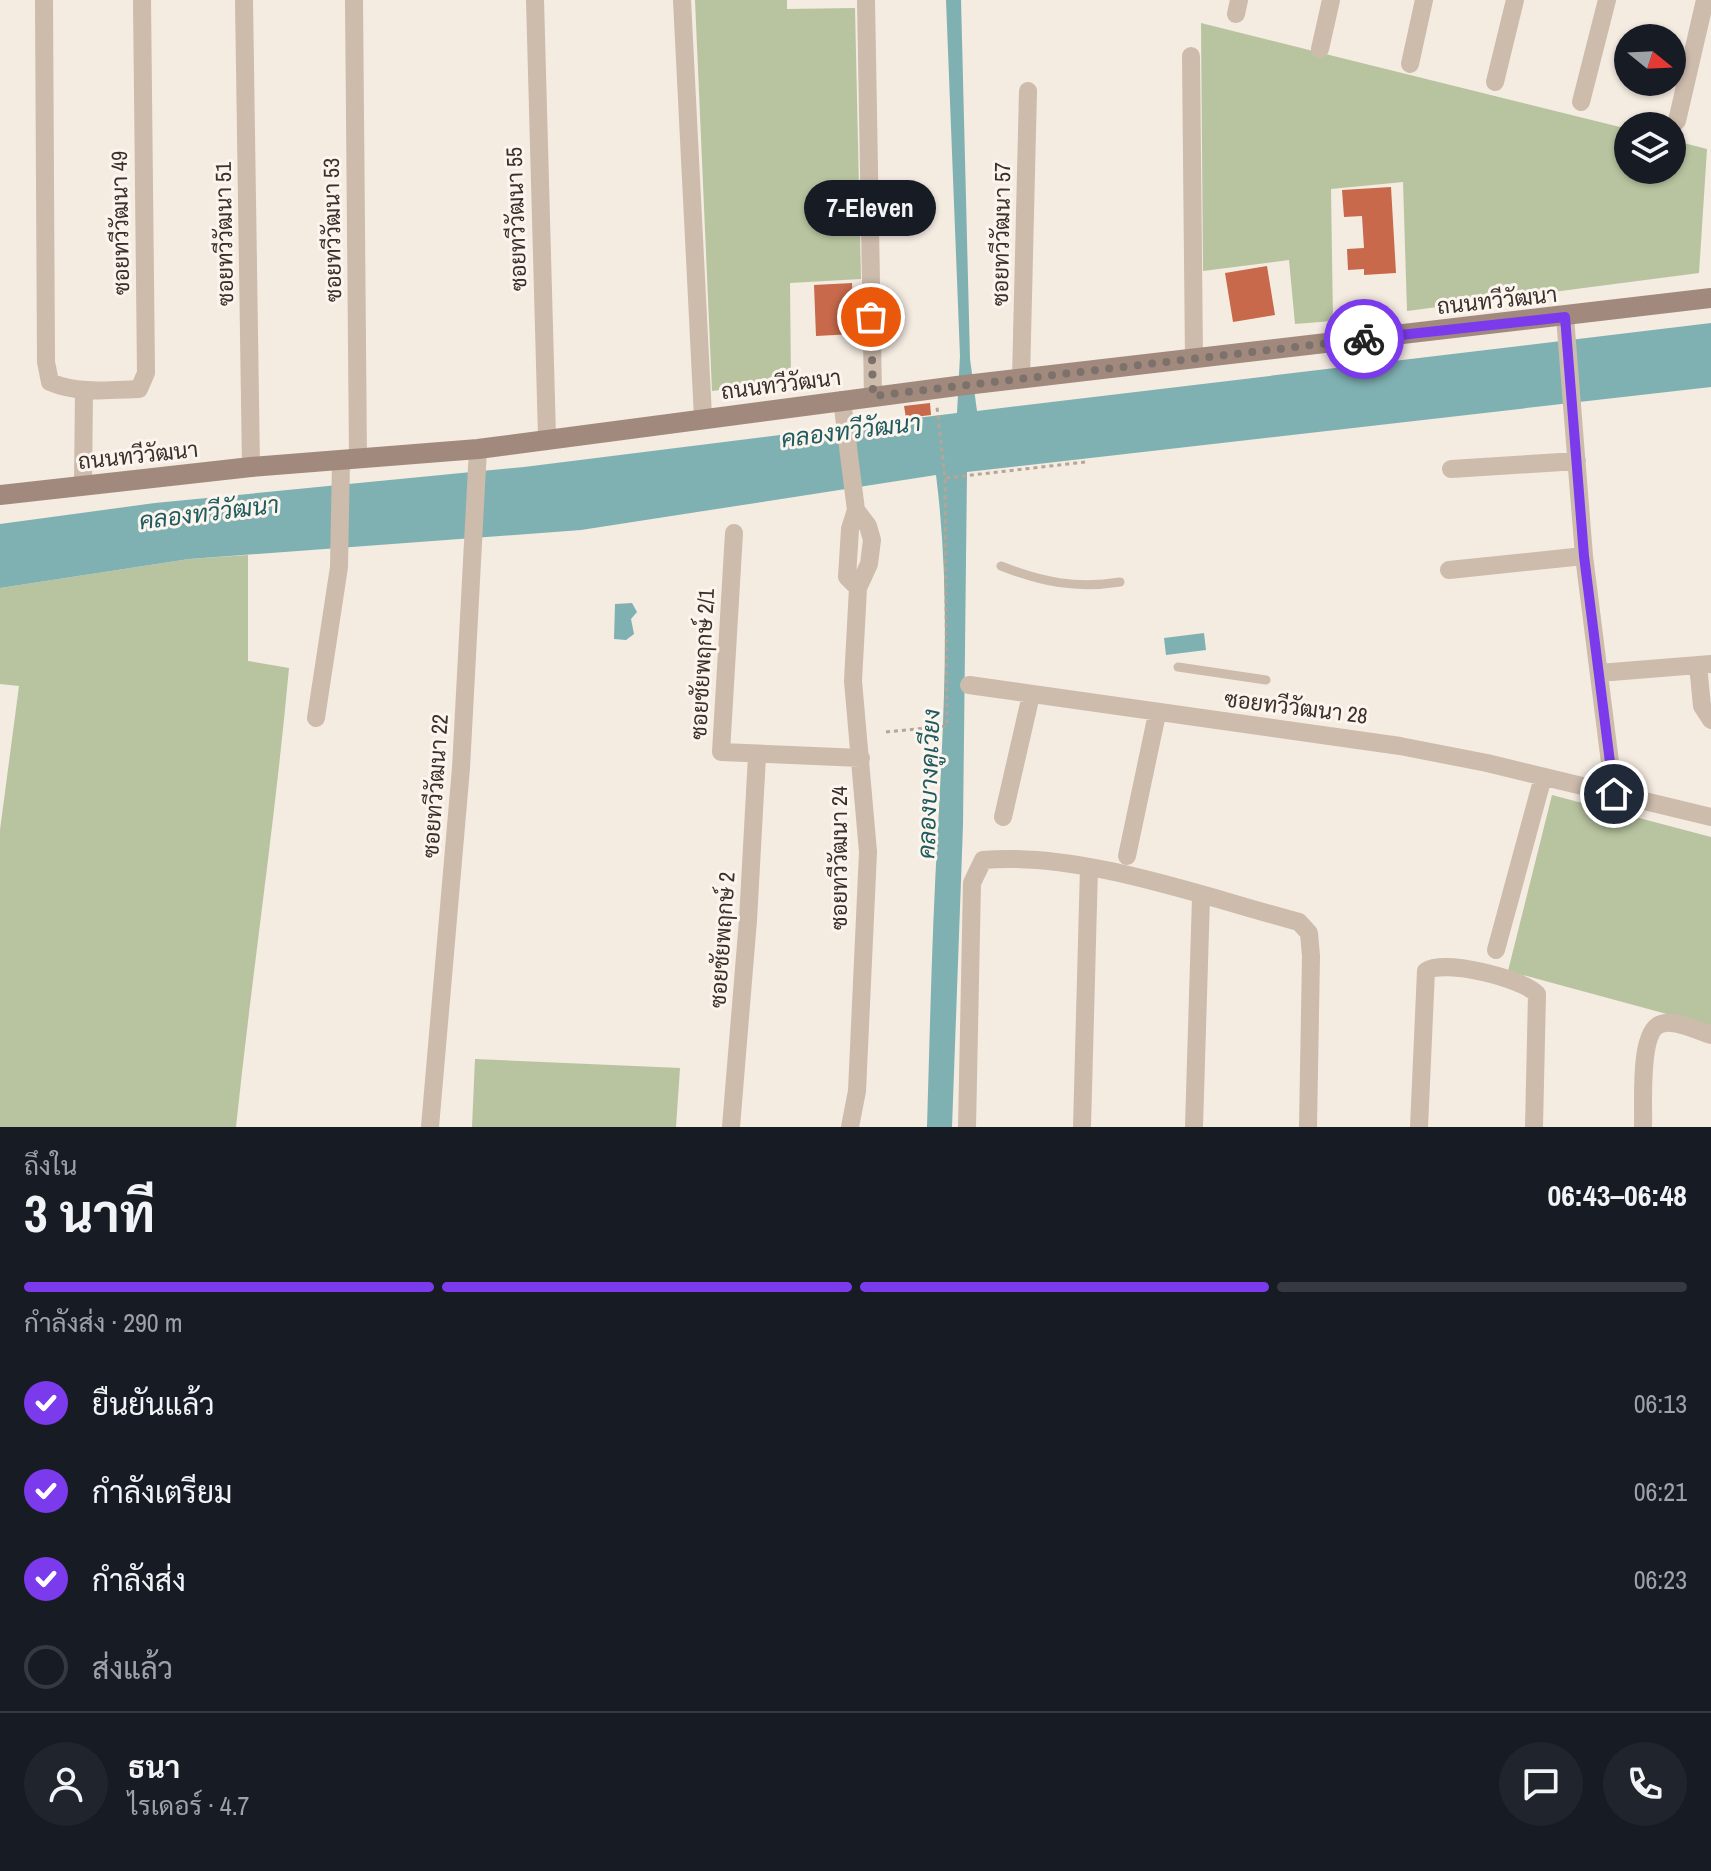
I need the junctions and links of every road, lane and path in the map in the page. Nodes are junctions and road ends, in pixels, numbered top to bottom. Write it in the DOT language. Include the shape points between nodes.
graph roads {
  1 [pos="44,0"];
  2 [pos="142,0"];
  3 [pos="244,0"];
  4 [pos="354,0"];
  5 [pos="535,0"];
  6 [pos="682,0"];
  7 [pos="866,0"];
  8 [pos="1331,0"];
  9 [pos="1424,0"];
  10 [pos="1515,0"];
  11 [pos="1607,0"];
  12 [pos="1705,0"];
  13 [pos="1320,49"];
  14 [pos="1191,56"];
  15 [pos="1410,64"];
  16 [pos="1495,82"];
  17 [pos="1028,91"];
  18 [pos="1581,102"];
  19 [pos="1679,112"];
  20 [pos="1711,298"];
  21 [pos="1565,317"];
  22 [pos="1194,359"];
  23 [pos="1021,378"];
  24 [pos="84,390"];
  25 [pos="873,396"];
  26 [pos="842,400"];
  27 [pos="937,407"];
  28 [pos="703,417"];
  29 [pos="547,437"];
  30 [pos="478,449"];
  31 [pos="350,460"];
  32 [pos="1577,461"];
  33 [pos="1085,462"];
  34 [pos="251,467"];
  35 [pos="1451,469"];
  36 [pos="945,477"];
  37 [pos="83,485"];
  38 [pos="0,495"];
  39 [pos="734,533"];
  40 [pos="1584,556"];
  41 [pos="1001,566"];
  42 [pos="1449,570"];
  43 [pos="1120,582"];
  44 [pos="1704,665"];
  45 [pos="1178,667"];
  46 [pos="1599,673"];
  47 [pos="1266,680"];
  48 [pos="969,685"];
  49 [pos="1031,695"];
  50 [pos="1157,714"];
  51 [pos="316,718"];
  52 [pos="1711,720"];
  53 [pos="886,732"];
  54 [pos="757,756"];
  55 [pos="861,758"];
  56 [pos="1543,777"];
  57 [pos="1614,794"];
  58 [pos="1003,817"];
  59 [pos="1711,817"];
  60 [pos="1127,856"];
  61 [pos="1089,867"];
  62 [pos="1201,897"];
  63 [pos="1496,950"];
  64 [pos="1711,1035"];
  65 [pos="430,1127"];
  66 [pos="731,1127"];
  67 [pos="850,1127"];
  68 [pos="967,1127"];
  69 [pos="1082,1127"];
  70 [pos="1194,1127"];
  71 [pos="1308,1127"];
  72 [pos="1419,1127"];
  73 [pos="1534,1127"];
  74 [pos="1643,1127"];
  1 -- 24 [label="street, ซอยทวีวัฒนา 49" via="46,362 50,382"];
  2 -- 24 [label="street, ซอยทวีวัฒนา 49" via="146,373 139,389"];
  3 -- 34 [label="street, ซอยทวีวัฒนา 51"];
  4 -- 31 [label="street, ซอยทวีวัฒนา 53"];
  5 -- 29 [label="street, ซอยทวีวัฒนา 55"];
  6 -- 28 [label="street"];
  7 -- 25 [label="street"];
  8 -- 13 [label="street"];
  9 -- 15 [label="street"];
  10 -- 16 [label="street"];
  11 -- 18 [label="street"];
  12 -- 19 [label="street"];
  14 -- 22 [label="street"];
  17 -- 23 [label="street, ซอยทวีวัฒนา 57"];
  20 -- 21 [label="main road, ถนนทวีวัฒนา"];
  21 -- 22 [label="main road, ถนนทวีวัฒนา"];
  21 -- 32 [label="street"];
  22 -- 23 [label="main road, ถนนทวีวัฒนา"];
  23 -- 25 [label="main road, ถนนทวีวัฒนา"];
  24 -- 37 [label="street"];
  25 -- 26 [label="main road, ถนนทวีวัฒนา"];
  26 -- 28 [label="main road, ถนนทวีวัฒนา"];
  26 -- 55 [label="street, ซอยทวีวัฒนา 24" via="855,501 847,577 858,588 853,681"];
  27 -- 36 [label="path"];
  28 -- 29 [label="main road, ถนนทวีวัฒนา"];
  29 -- 30 [label="main road, ถนนทวีวัฒนา"];
  30 -- 31 [label="main road, ถนนทวีวัฒนา"];
  30 -- 65 [label="street, ซอยทวีวัฒนา 22" via="461,768"];
  31 -- 34 [label="main road, ถนนทวีวัฒนา"];
  31 -- 51 [label="street, ซอยทวีวัฒนา 53" via="340,483 339,567"];
  32 -- 35 [label="street"];
  32 -- 40 [label="street"];
  33 -- 36 [label="path"];
  34 -- 37 [label="main road, ถนนทวีวัฒนา"];
  36 -- 53 [label="path" via="947,726"];
  37 -- 38 [label="main road, ถนนทวีวัฒนา"];
  39 -- 54 [label="street, ซอยชัยพฤกษ์ 2/1" via="719,746 721,752"];
  40 -- 42 [label="street"];
  40 -- 46 [label="street"];
  41 -- 43 [label="lane" via="1059,585"];
  44 -- 46 [label="street"];
  44 -- 52 [label="street" via="1702,706"];
  45 -- 47 [label="lane"];
  46 -- 57 [label="street"];
  48 -- 49 [label="street, ซอยทวีวัฒนา 28"];
  49 -- 50 [label="street, ซอยทวีวัฒนา 28"];
  49 -- 58 [label="street"];
  50 -- 56 [label="street, ซอยทวีวัฒนา 28" via="1400,746"];
  50 -- 60 [label="street"];
  54 -- 55 [label="street, ซอยชัยพฤกษ์ 2/1"];
  54 -- 66 [label="street, ซอยชัยพฤกษ์ 2"];
  55 -- 67 [label="street, ซอยทวีวัฒนา 24" via="868,852 857,1091"];
  56 -- 57 [label="street, ซอยทวีวัฒนา 28"];
  56 -- 63 [label="street"];
  57 -- 59 [label="street, ซอยทวีวัฒนา 28"];
  61 -- 62 [label="street"];
  61 -- 68 [label="street" via="1011,857 983,860 977,867 972,883"];
  61 -- 69 [label="street"];
  62 -- 70 [label="street"];
  62 -- 71 [label="street" via="1299,922 1309,933"];
  64 -- 74 [label="street" via="1671,1023 1651,1031 1645,1047"];
  72 -- 73 [label="street" via="1423,988 1426,971 1434,966 1527,984 1537,994"];
}
